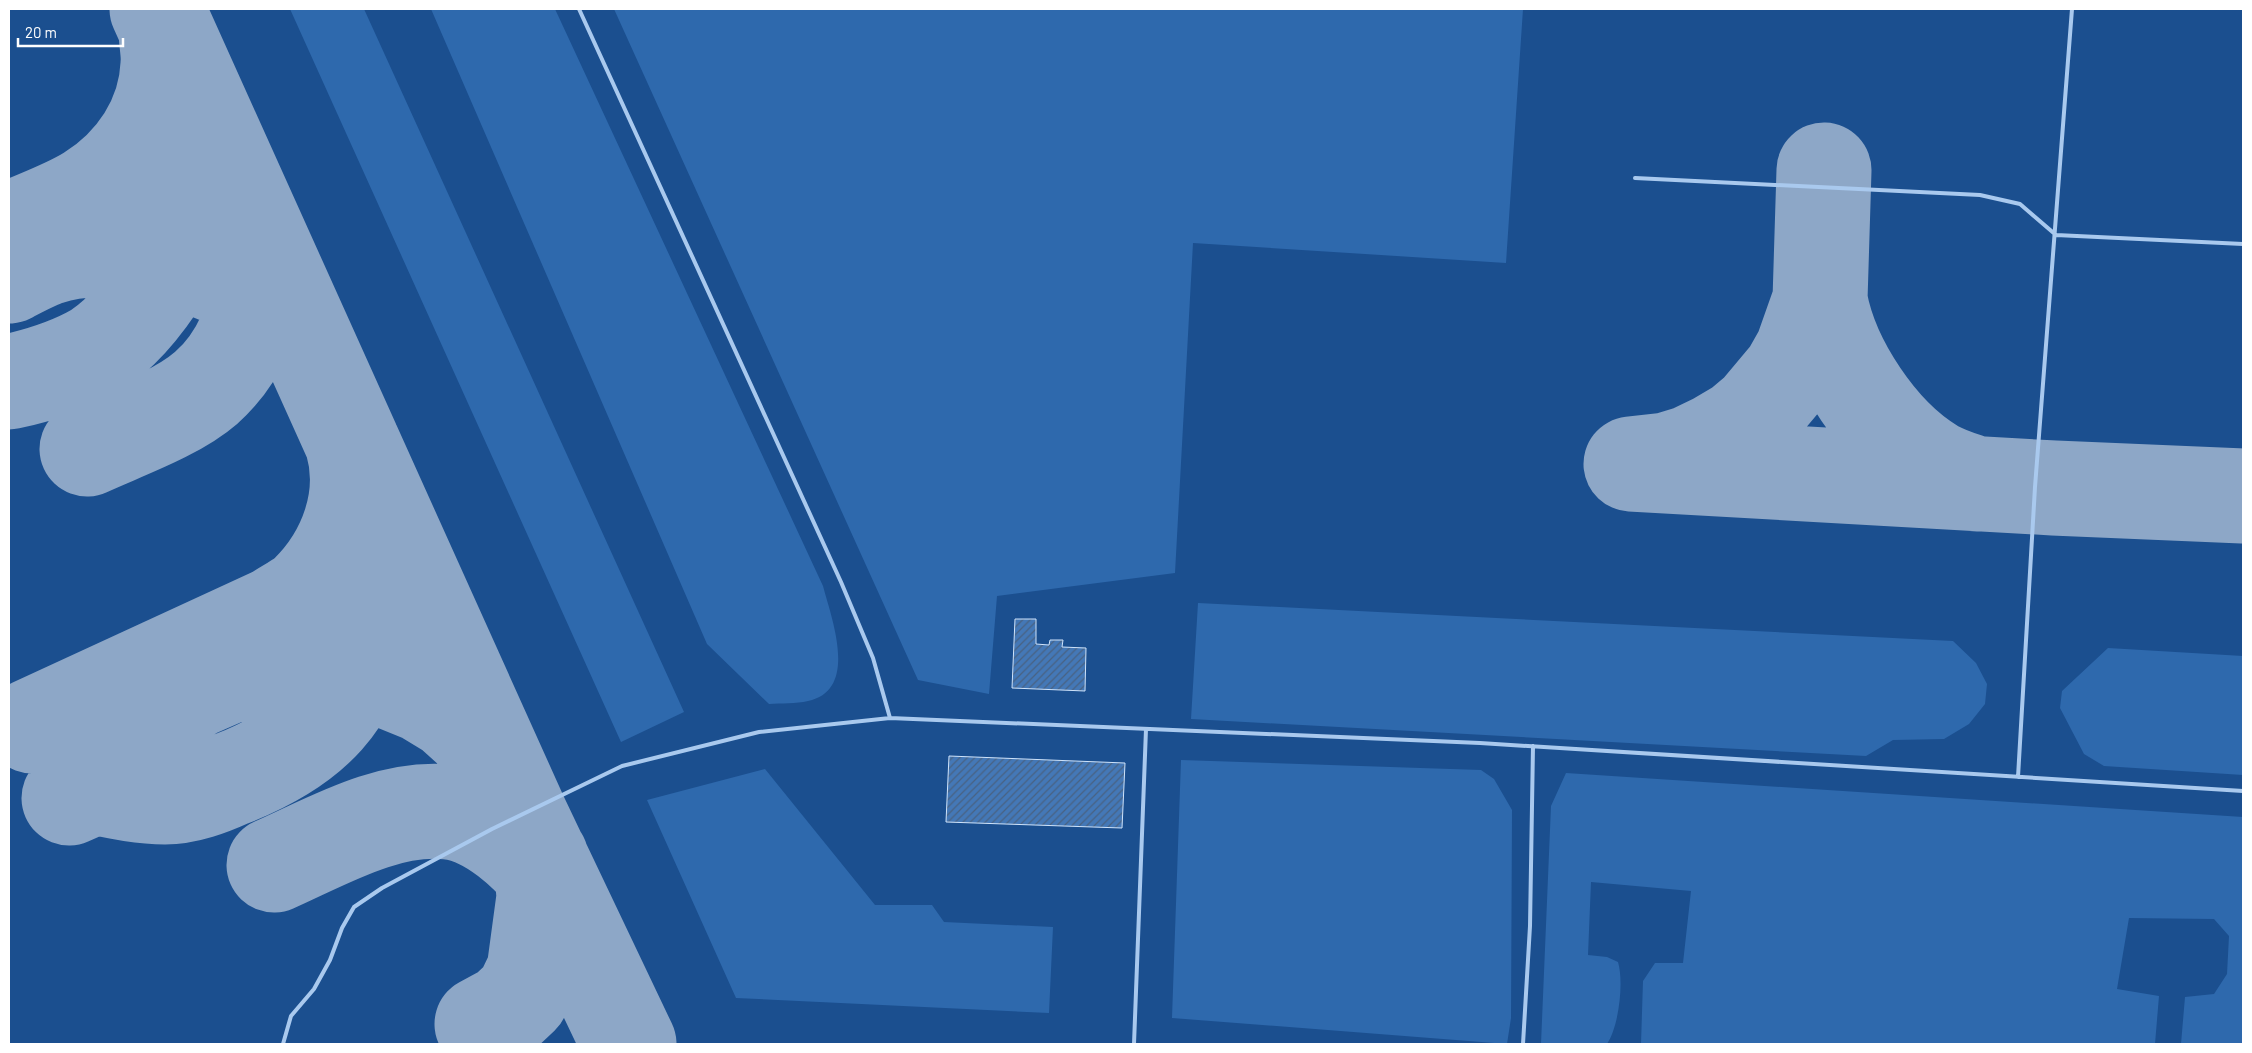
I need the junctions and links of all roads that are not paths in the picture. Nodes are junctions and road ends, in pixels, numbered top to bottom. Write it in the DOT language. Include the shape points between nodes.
graph roads {
  1 [pos="580,9"];
  2 [pos="2072,9"];
  3 [pos="1635,178"];
  4 [pos="2056,235"];
  5 [pos="2243,244"];
  6 [pos="890,718"];
  7 [pos="1146,729"];
  8 [pos="1533,746"];
  9 [pos="2018,778"];
  10 [pos="2243,791"];
  11 [pos="283,1044"];
  12 [pos="1134,1044"];
  13 [pos="1522,1044"];
  1 -- 6 [label="lane" via="841,582 872,658"];
  2 -- 4 [label="lane"];
  3 -- 4 [label="lane" via="1980,195 2020,204"];
  4 -- 5 [label="lane"];
  4 -- 9 [label="lane" via="2035,487"];
  6 -- 7 [label="lane"];
  6 -- 11 [label="lane" via="759,732 622,766 492,829 382,888 354,907 318,981 291,1016"];
  7 -- 8 [label="lane"];
  7 -- 12 [label="lane"];
  8 -- 9 [label="lane"];
  8 -- 13 [label="lane" via="1530,926"];
  9 -- 10 [label="lane"];
}
